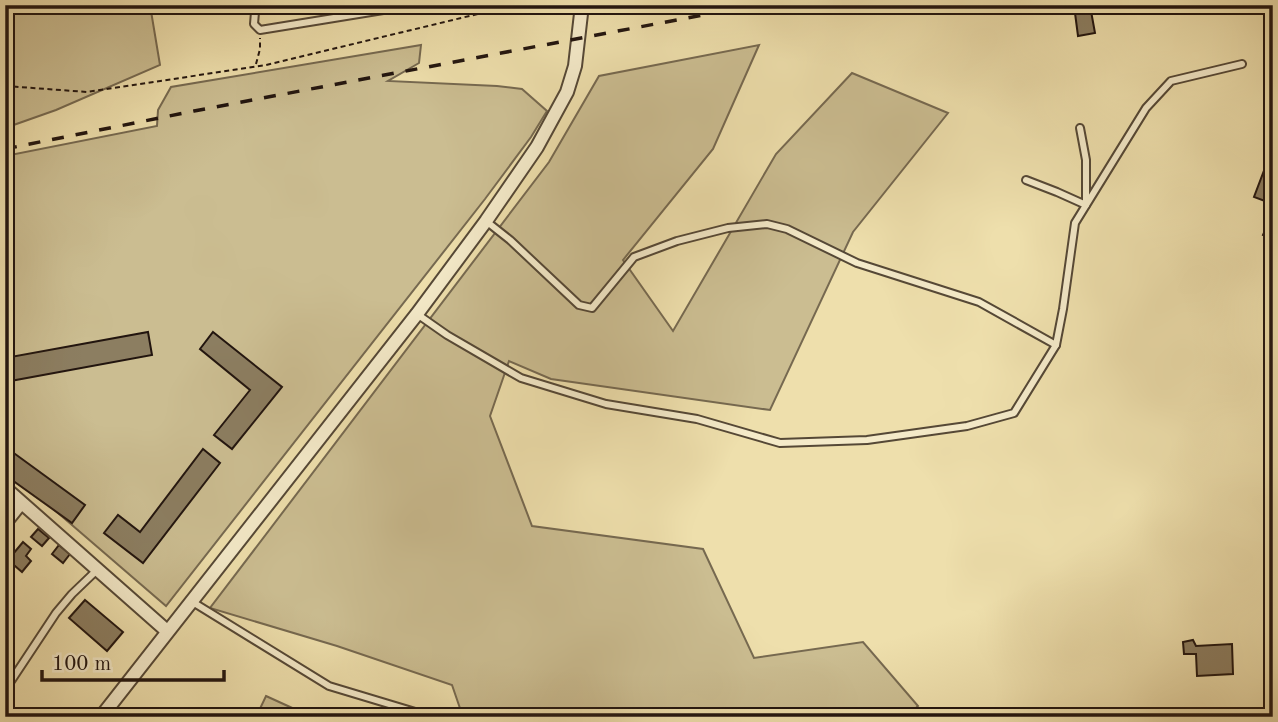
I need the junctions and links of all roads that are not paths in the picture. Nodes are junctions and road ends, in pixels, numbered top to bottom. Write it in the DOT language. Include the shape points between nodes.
graph roads {
  1 [pos="259,5"];
  2 [pos="414,5"];
  3 [pos="582,5"];
  4 [pos="1242,64"];
  5 [pos="1080,128"];
  6 [pos="1026,180"];
  7 [pos="1086,205"];
  8 [pos="486,220"];
  9 [pos="417,314"];
  10 [pos="1056,345"];
  11 [pos="5,488"];
  12 [pos="21,503"];
  13 [pos="5,523"];
  14 [pos="97,570"];
  15 [pos="191,601"];
  16 [pos="167,631"];
  17 [pos="5,696"];
  18 [pos="101,717"];
  19 [pos="432,717"];
  1 -- 2 [label="lane" via="254,24 260,30"];
  3 -- 8 [label="street" via="567,92 537,147"];
  4 -- 7 [label="lane" via="1171,81 1146,108"];
  5 -- 7 [label="lane"];
  6 -- 7 [label="lane"];
  7 -- 10 [label="lane" via="1075,223"];
  8 -- 9 [label="street"];
  8 -- 10 [label="lane" via="579,305 592,308 634,257 728,228 768,225 787,229 857,263 979,302"];
  9 -- 10 [label="lane" via="521,378 606,404 697,419 780,443 867,440 967,426 1014,413"];
  9 -- 15 [label="street"];
  11 -- 12 [label="street"];
  12 -- 13 [label="street"];
  12 -- 14 [label="street"];
  14 -- 16 [label="street"];
  14 -- 17 [label="lane" via="56,613"];
  15 -- 16 [label="street"];
  15 -- 19 [label="lane" via="329,686"];
  16 -- 18 [label="street"];
}
